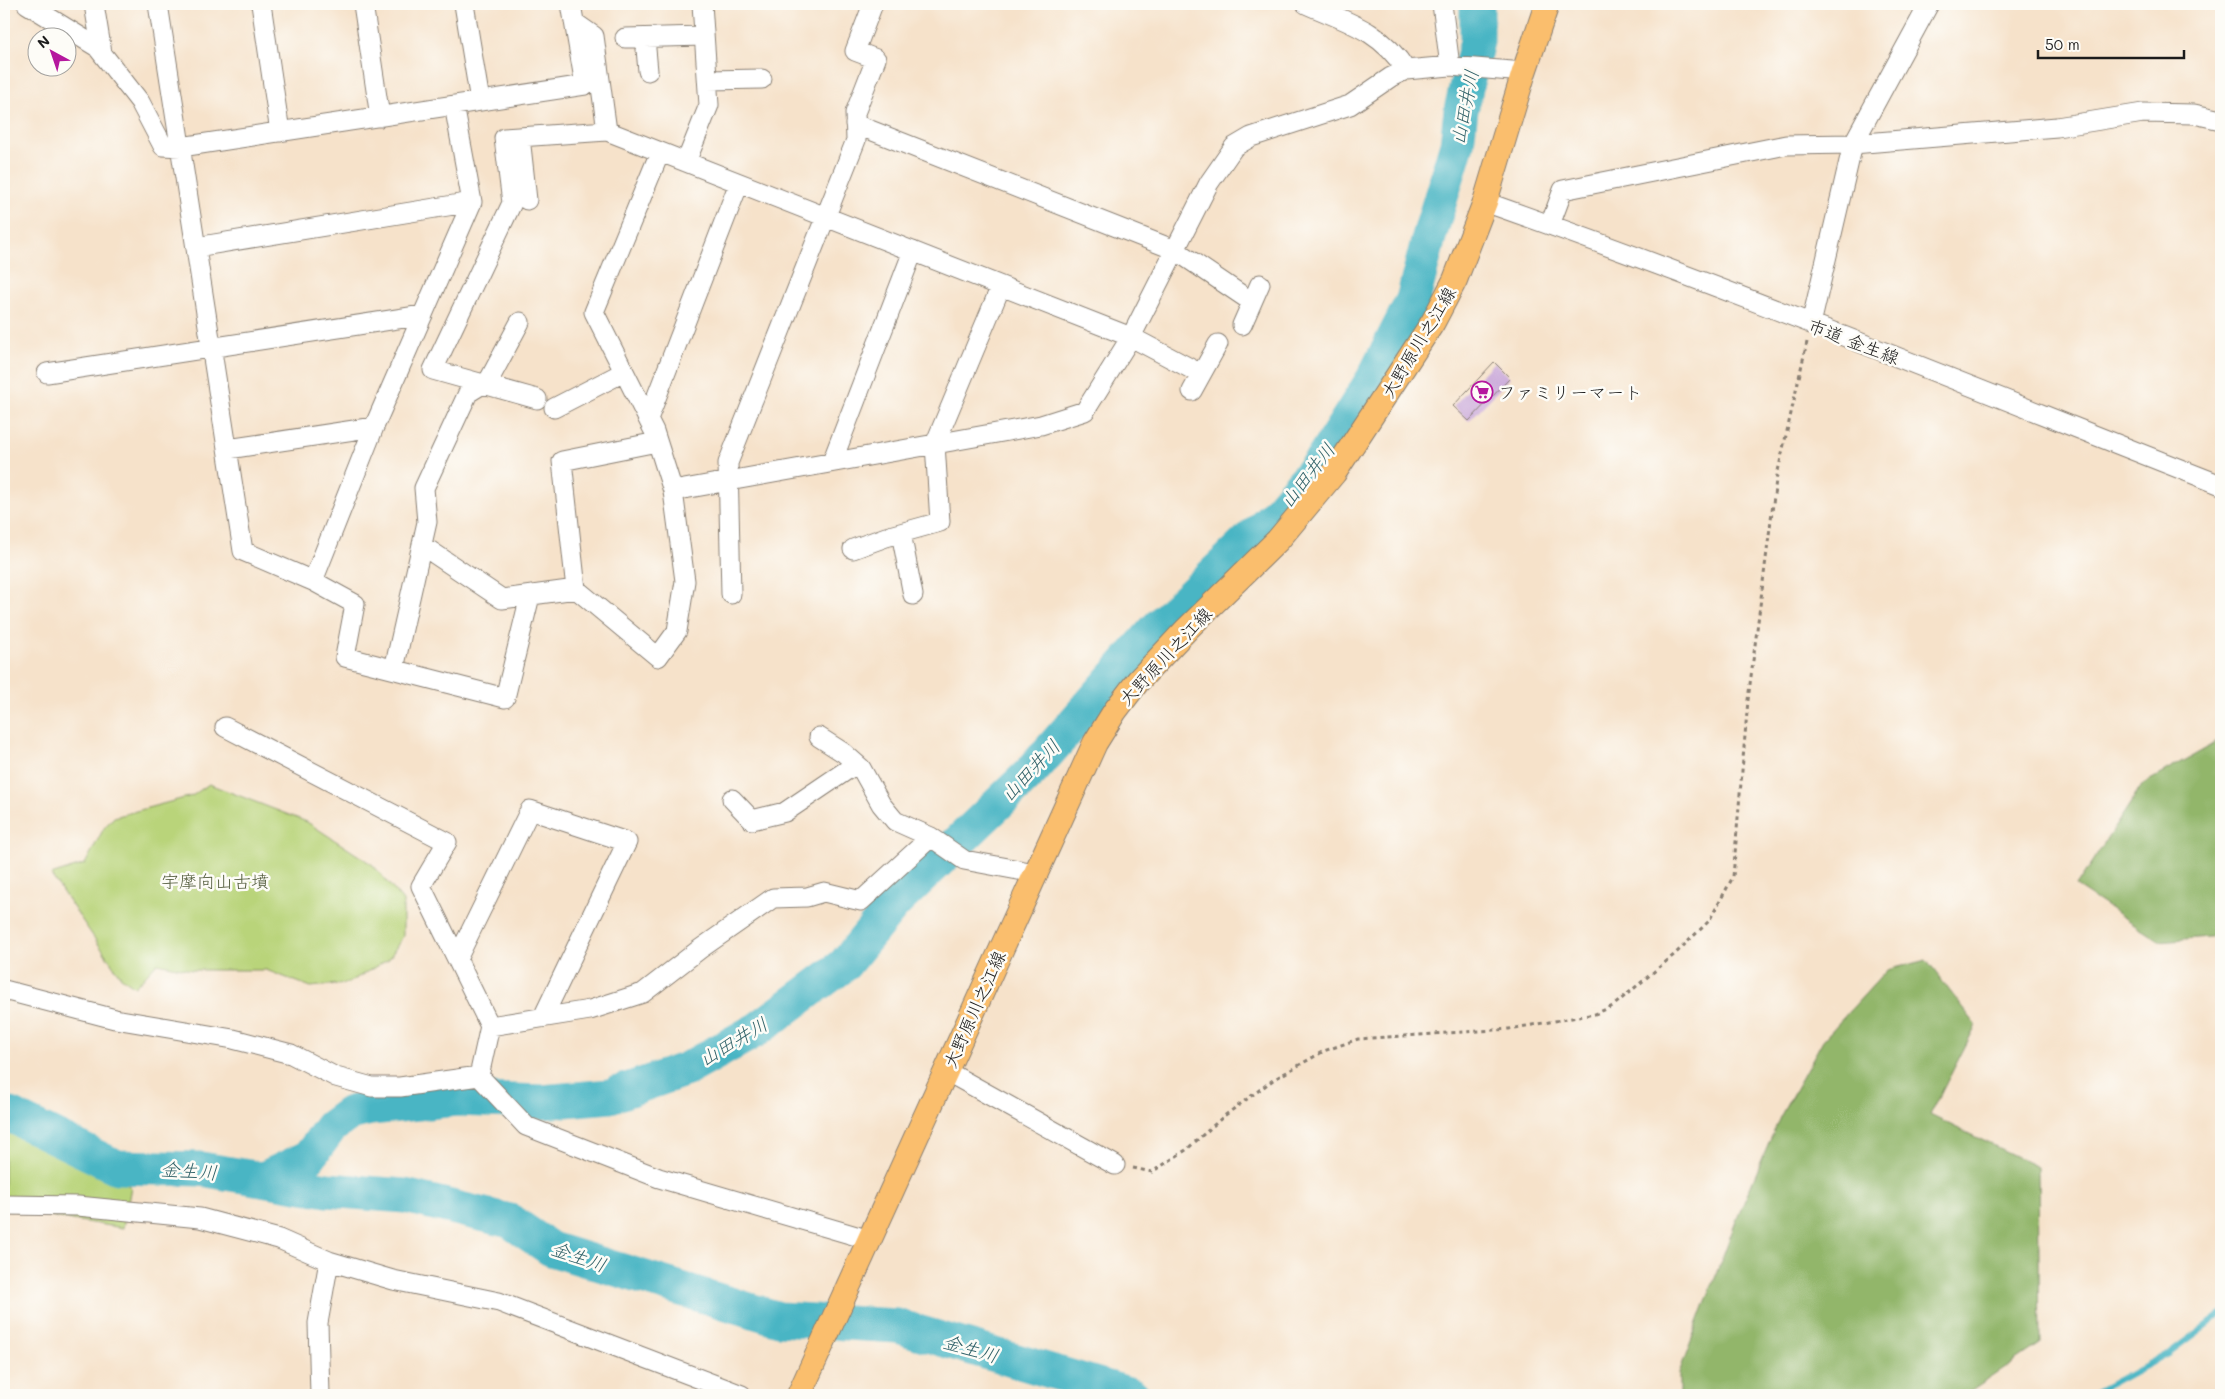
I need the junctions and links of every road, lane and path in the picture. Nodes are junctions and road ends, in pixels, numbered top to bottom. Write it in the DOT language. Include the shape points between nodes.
graph roads {
  1 [pos="27,4"];
  2 [pos="94,4"];
  3 [pos="158,4"];
  4 [pos="261,4"];
  5 [pos="363,4"];
  6 [pos="464,4"];
  7 [pos="702,4"];
  8 [pos="873,4"];
  9 [pos="1306,4"];
  10 [pos="1442,4"];
  11 [pos="1547,4"];
  12 [pos="1929,4"];
  13 [pos="573,13"];
  14 [pos="704,36"];
  15 [pos="625,38"];
  16 [pos="645,38"];
  17 [pos="102,53"];
  18 [pos="1450,66"];
  19 [pos="1406,70"];
  20 [pos="648,71"];
  21 [pos="1524,72"];
  22 [pos="762,79"];
  23 [pos="708,80"];
  24 [pos="480,101"];
  25 [pos="454,105"];
  26 [pos="380,117"];
  27 [pos="2221,120"];
  28 [pos="856,124"];
  29 [pos="607,131"];
  30 [pos="280,132"];
  31 [pos="520,137"];
  32 [pos="1853,144"];
  33 [pos="181,148"];
  34 [pos="660,152"];
  35 [pos="686,162"];
  36 [pos="739,183"];
  37 [pos="528,200"];
  38 [pos="472,202"];
  39 [pos="1485,202"];
  40 [pos="826,217"];
  41 [pos="1550,225"];
  42 [pos="196,247"];
  43 [pos="1175,250"];
  44 [pos="913,251"];
  45 [pos="1260,284"];
  46 [pos="1001,286"];
  47 [pos="1252,302"];
  48 [pos="423,315"];
  49 [pos="520,322"];
  50 [pos="1810,324"];
  51 [pos="1242,325"];
  52 [pos="1131,336"];
  53 [pos="1218,344"];
  54 [pos="213,348"];
  55 [pos="624,372"];
  56 [pos="47,373"];
  57 [pos="1202,374"];
  58 [pos="482,384"];
  59 [pos="1192,391"];
  60 [pos="537,399"];
  61 [pos="554,408"];
  62 [pos="648,419"];
  63 [pos="374,427"];
  64 [pos="657,442"];
  65 [pos="936,444"];
  66 [pos="228,449"];
  67 [pos="832,462"];
  68 [pos="728,481"];
  69 [pos="2221,484"];
  70 [pos="673,491"];
  71 [pos="900,533"];
  72 [pos="853,549"];
  73 [pos="429,550"];
  74 [pos="313,581"];
  75 [pos="576,589"];
  76 [pos="731,594"];
  77 [pos="913,595"];
  78 [pos="530,596"];
  79 [pos="394,669"];
  80 [pos="225,727"];
  81 [pos="819,738"];
  82 [pos="856,764"];
  83 [pos="732,799"];
  84 [pos="931,837"];
  85 [pos="1035,873"];
  86 [pos="457,959"];
  87 [pos="4,990"];
  88 [pos="543,1017"];
  89 [pos="490,1026"];
  90 [pos="946,1071"];
  91 [pos="479,1076"];
  92 [pos="1115,1165"];
  93 [pos="4,1205"];
  94 [pos="870,1240"];
  95 [pos="330,1261"];
  96 [pos="320,1395"];
  97 [pos="742,1395"];
  98 [pos="799,1395"];
  1 -- 17 [label="street"];
  2 -- 17 [label="street"];
  3 -- 33 [label="street"];
  4 -- 30 [label="street"];
  5 -- 26 [label="street"];
  6 -- 24 [label="street"];
  7 -- 14 [label="street"];
  8 -- 28 [label="street" via="855,51 876,59 855,113"];
  9 -- 19 [label="street" via="1372,32 1396,54"];
  10 -- 18 [label="street"];
  11 -- 21 [label="main road, 大野原川之江線"];
  12 -- 32 [label="street"];
  13 -- 24 [label="street" via="585,84"];
  13 -- 29 [label="street" via="594,36"];
  14 -- 16 [label="street"];
  14 -- 23 [label="street"];
  15 -- 16 [label="street"];
  16 -- 20 [label="street"];
  17 -- 33 [label="street" via="140,102 163,146"];
  18 -- 19 [label="street"];
  18 -- 21 [label="street"];
  19 -- 43 [label="street" via="1350,105 1251,137 1234,147 1209,183"];
  21 -- 39 [label="main road, 大野原川之江線"];
  22 -- 23 [label="street"];
  23 -- 35 [label="street" via="709,105"];
  24 -- 25 [label="street"];
  25 -- 26 [label="street"];
  25 -- 38 [label="street"];
  26 -- 30 [label="street"];
  27 -- 32 [label="street" via="2194,114 2143,114 2056,126"];
  28 -- 40 [label="street" via="856,140"];
  28 -- 43 [label="street"];
  29 -- 31 [label="street"];
  29 -- 34 [label="street"];
  30 -- 33 [label="street"];
  31 -- 37 [label="street"];
  31 -- 58 [label="street" via="504,138 512,203 433,370"];
  32 -- 41 [label="street" via="1786,145 1564,190"];
  32 -- 50 [label="street"];
  33 -- 42 [label="street"];
  34 -- 35 [label="street"];
  34 -- 55 [label="street" via="594,312"];
  35 -- 36 [label="street"];
  36 -- 40 [label="street"];
  36 -- 62 [label="street"];
  38 -- 42 [label="street"];
  38 -- 48 [label="street"];
  39 -- 41 [label="street, 市道 金生線"];
  39 -- 85 [label="main road, 大野原川之江線" via="1455,280 1433,322 1334,473 1278,540 1160,656 1115,711 1095,743"];
  40 -- 44 [label="street"];
  40 -- 68 [label="street" via="728,463"];
  41 -- 50 [label="street, 市道 金生線" via="1732,291"];
  42 -- 54 [label="street"];
  43 -- 47 [label="street"];
  43 -- 52 [label="street"];
  44 -- 46 [label="street"];
  44 -- 67 [label="street"];
  45 -- 47 [label="street"];
  46 -- 52 [label="street"];
  46 -- 65 [label="street"];
  47 -- 51 [label="street"];
  48 -- 54 [label="street"];
  48 -- 63 [label="street"];
  49 -- 58 [label="street" via="489,380"];
  50 -- 69 [label="street, 市道 金生線"];
  50 -- 92 [label="path" via="1776,480 1748,700 1733,877 1709,921 1613,1006 1595,1014 1509,1029 1358,1039 1324,1050 1273,1080 1224,1116 1186,1150 1152,1172"];
  52 -- 57 [label="street"];
  52 -- 65 [label="street" via="1085,411 1042,426"];
  53 -- 57 [label="street"];
  54 -- 56 [label="street"];
  54 -- 66 [label="street"];
  55 -- 61 [label="street"];
  55 -- 62 [label="street"];
  57 -- 59 [label="street"];
  58 -- 60 [label="street"];
  58 -- 79 [label="street" via="468,393 424,488 427,522"];
  62 -- 64 [label="street"];
  63 -- 66 [label="street"];
  63 -- 74 [label="street"];
  64 -- 70 [label="street"];
  64 -- 75 [label="street" via="562,461"];
  65 -- 67 [label="street"];
  65 -- 71 [label="street" via="940,522"];
  66 -- 74 [label="street" via="243,551"];
  67 -- 68 [label="street"];
  68 -- 70 [label="street"];
  68 -- 76 [label="street"];
  70 -- 75 [label="street" via="685,581 677,631 658,657"];
  71 -- 72 [label="street"];
  71 -- 77 [label="street"];
  73 -- 78 [label="street" via="502,599"];
  74 -- 79 [label="street" via="355,604 345,657"];
  75 -- 78 [label="street"];
  78 -- 79 [label="street" via="505,698"];
  80 -- 86 [label="street" via="447,842 422,886"];
  81 -- 82 [label="street"];
  82 -- 83 [label="street" via="785,812 752,820"];
  82 -- 84 [label="street" via="895,821"];
  84 -- 85 [label="street" via="964,860"];
  84 -- 88 [label="street" via="861,901 824,892 807,897 773,898 644,993 590,1010"];
  85 -- 90 [label="main road, 大野原川之江線"];
  86 -- 88 [label="street" via="530,810 627,842"];
  86 -- 89 [label="street"];
  87 -- 91 [label="street" via="115,1020 233,1039 291,1054 336,1077 372,1087"];
  88 -- 89 [label="street"];
  89 -- 91 [label="street"];
  90 -- 92 [label="street"];
  90 -- 94 [label="main road, 大野原川之江線"];
  91 -- 94 [label="street" via="526,1126 659,1178"];
  93 -- 95 [label="street" via="78,1206 200,1218 279,1238"];
  94 -- 98 [label="main road, 大野原川之江線"];
  95 -- 96 [label="street" via="318,1323"];
  95 -- 97 [label="street" via="393,1280 498,1302"];
}
